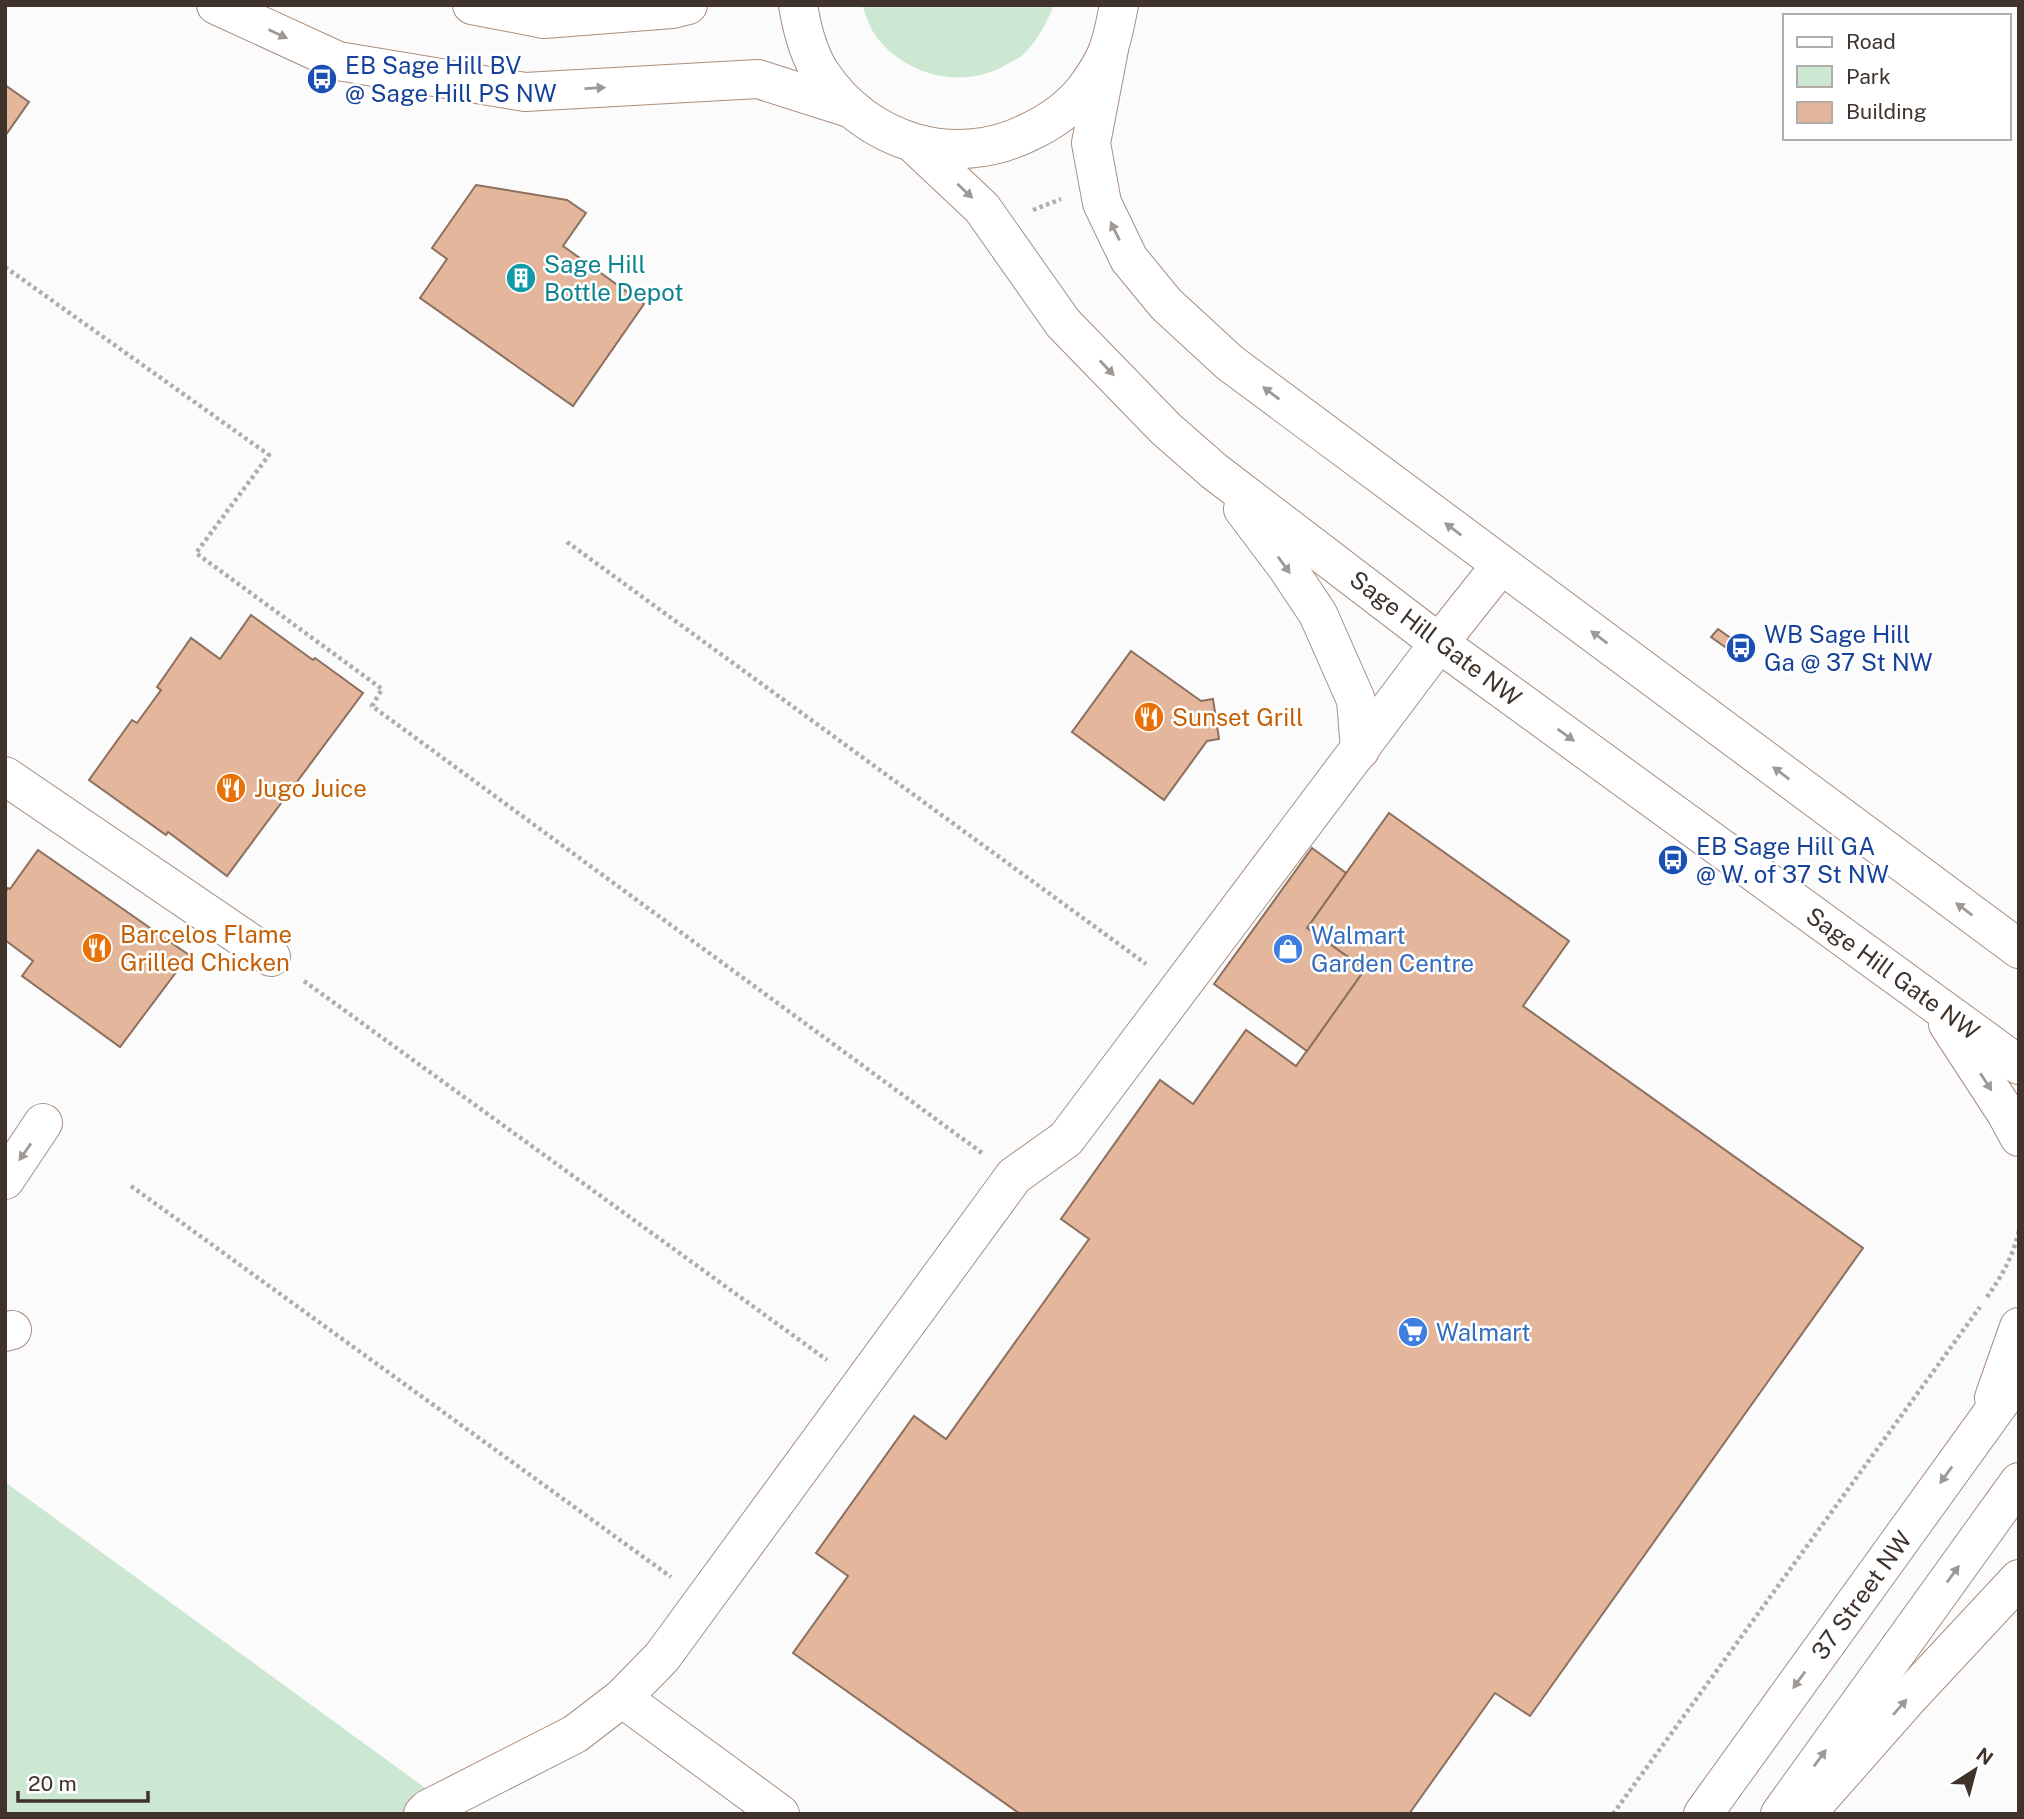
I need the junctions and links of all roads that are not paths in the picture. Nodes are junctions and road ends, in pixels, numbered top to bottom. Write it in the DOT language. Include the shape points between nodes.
graph roads {
  1 [pos="216,5"];
  2 [pos="471,5"];
  3 [pos="688,5"];
  4 [pos="798,5"];
  5 [pos="1119,5"];
  6 [pos="1109,49"];
  7 [pos="849,108"];
  8 [pos="915,145"];
  9 [pos="1214,471"];
  10 [pos="1501,565"];
  11 [pos="1439,643"];
  12 [pos="1360,750"];
  13 [pos="5,776"];
  14 [pos="2019,949"];
  15 [pos="271,957"];
  16 [pos="1936,1004"];
  17 [pos="2019,1065"];
  18 [pos="43,1123"];
  19 [pos="2019,1137"];
  20 [pos="5,1180"];
  21 [pos="2019,1327"];
  22 [pos="2019,1376"];
  23 [pos="1986,1420"];
  24 [pos="2019,1482"];
  25 [pos="2019,1579"];
  26 [pos="622,1698"];
  27 [pos="423,1814"];
  28 [pos="780,1814"];
  29 [pos="1703,1814"];
  30 [pos="1780,1814"];
  31 [pos="1806,1814"];
  1 -- 7 [label="street, one-way" via="338,61 525,92 758,79"];
  2 -- 3 [label="street" via="544,19"];
  4 -- 7 [label="street" via="803,33 821,74"];
  5 -- 6 [label="street"];
  6 -- 8 [label="street" via="1085,90 1051,122 1009,142 962,150"];
  10 -- 6 [label="street, one-way" via="1230,363 1166,304 1129,260 1102,203 1091,143"];
  7 -- 8 [label="street" via="880,130"];
  8 -- 9 [label="street, Sage Hill Gate NW, one-way" via="982,208 1063,323 1166,429"];
  9 -- 11 [label="street, Sage Hill Gate NW"];
  9 -- 12 [label="street, one-way" via="1318,614 1356,700"];
  10 -- 11 [label="street"];
  14 -- 10 [label="street, one-way"];
  11 -- 12 [label="street"];
  11 -- 16 [label="street, Sage Hill Gate NW, one-way"];
  12 -- 26 [label="street" via="1066,1139 1014,1176 662,1657"];
  13 -- 15 [label="street"];
  16 -- 17 [label="street, Sage Hill Gate NW"];
  16 -- 19 [label="street, one-way"];
  18 -- 20 [label="street, one-way"];
  21 -- 23 [label="street"];
  22 -- 23 [label="street, 37 Street NW"];
  23 -- 29 [label="street, 37 Street NW, one-way"];
  30 -- 24 [label="street, one-way"];
  31 -- 25 [label="street, one-way"];
  26 -- 27 [label="street" via="575,1734"];
  26 -- 28 [label="street"];
}
